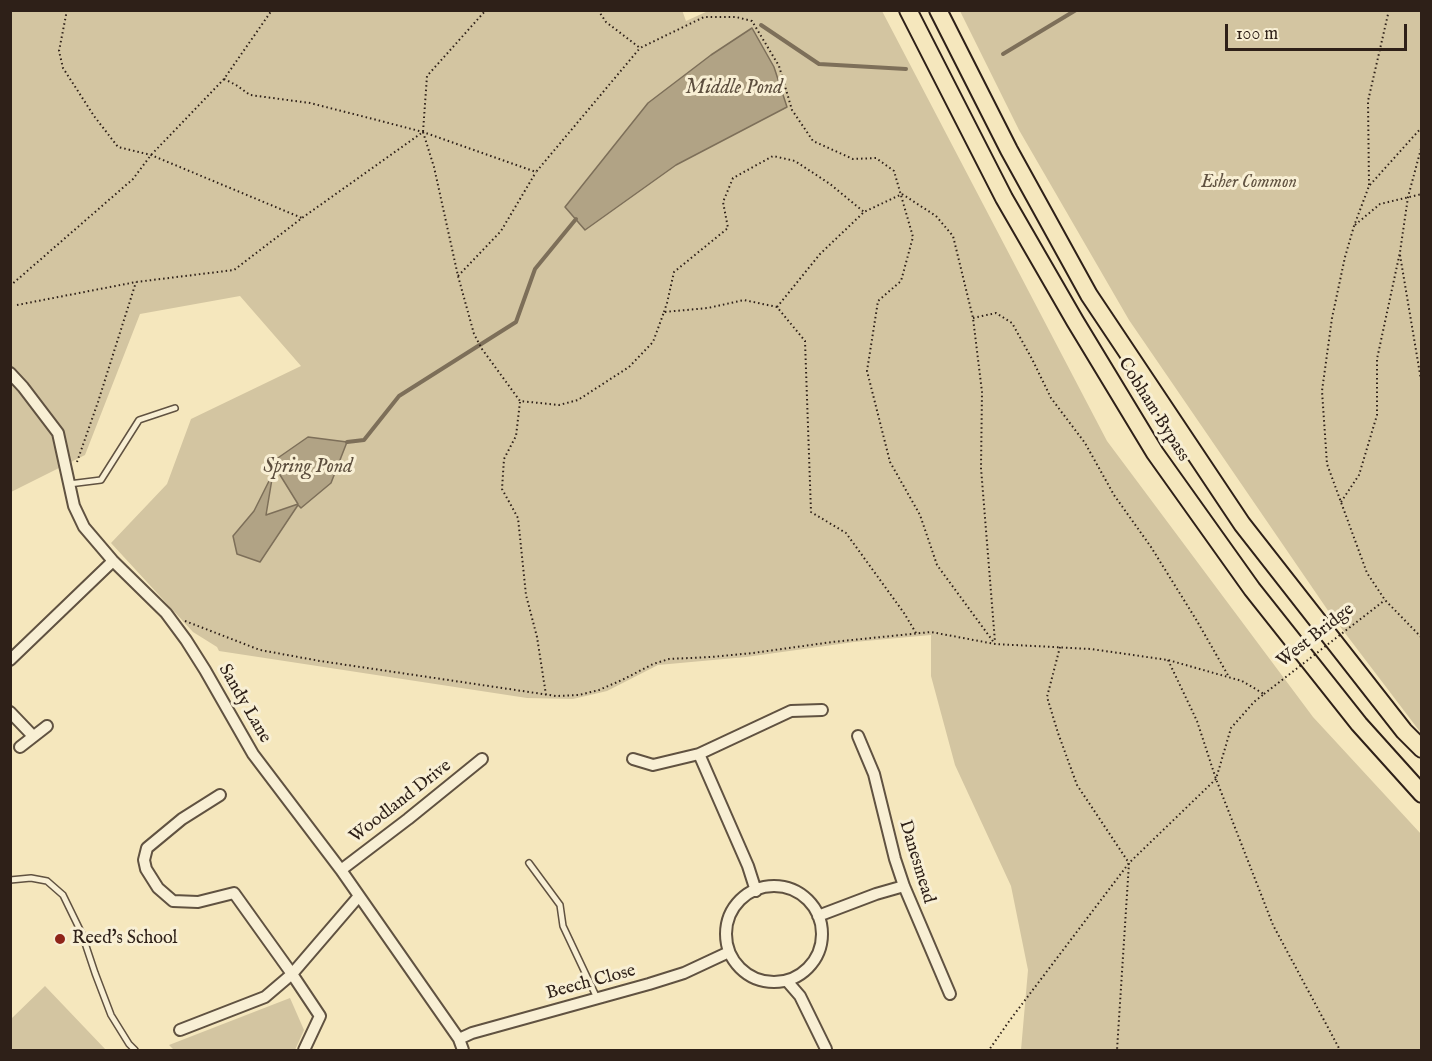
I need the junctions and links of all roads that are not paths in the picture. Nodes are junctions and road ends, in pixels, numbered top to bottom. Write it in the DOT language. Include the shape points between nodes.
graph roads {
  1 [pos="908,10"];
  2 [pos="938,10"];
  3 [pos="10,373"];
  4 [pos="175,408"];
  5 [pos="69,484"];
  6 [pos="113,561"];
  7 [pos="10,660"];
  8 [pos="822,710"];
  9 [pos="10,712"];
  10 [pos="47,726"];
  11 [pos="33,736"];
  12 [pos="858,736"];
  13 [pos="20,747"];
  14 [pos="1422,749"];
  15 [pos="699,754"];
  16 [pos="482,759"];
  17 [pos="633,759"];
  18 [pos="1422,794"];
  19 [pos="220,795"];
  20 [pos="529,863"];
  21 [pos="340,870"];
  22 [pos="10,880"];
  23 [pos="904,886"];
  24 [pos="756,891"];
  25 [pos="359,896"];
  26 [pos="818,916"];
  27 [pos="729,952"];
  28 [pos="292,974"];
  29 [pos="787,981"];
  30 [pos="950,994"];
  31 [pos="597,998"];
  32 [pos="180,1030"];
  33 [pos="459,1039"];
  34 [pos="826,1049"];
  35 [pos="135,1050"];
  36 [pos="304,1050"];
  37 [pos="463,1050"];
  1 -- 18 [label="highway, Cobham Bypass" via="1004,198 1155,453 1252,588 1359,724"];
  2 -- 14 [label="highway, Cobham Bypass" via="1089,295 1242,524"];
  3 -- 5 [label="street, Sandy Lane" via="58,433"];
  4 -- 5 [label="lane" via="139,420 101,480"];
  5 -- 6 [label="street, Sandy Lane" via="84,527"];
  6 -- 7 [label="street"];
  6 -- 21 [label="street, Sandy Lane" via="166,613 186,640 253,754"];
  8 -- 15 [label="street" via="791,711"];
  9 -- 11 [label="street"];
  10 -- 11 [label="street"];
  11 -- 13 [label="street"];
  12 -- 23 [label="street, Danesmead" via="874,774"];
  15 -- 17 [label="street" via="653,765"];
  15 -- 24 [label="street"];
  16 -- 21 [label="street, Woodland Drive"];
  19 -- 28 [label="street" via="147,848 146,869 158,888 173,901 198,902 234,893"];
  20 -- 31 [label="lane" via="560,905 563,926"];
  21 -- 25 [label="street, Sandy Lane"];
  22 -- 35 [label="lane" via="31,878 48,882 63,895 82,934 111,1015"];
  23 -- 26 [label="street"];
  23 -- 30 [label="street, Danesmead"];
  24 -- 26 [label="street" via="766,886 789,888 808,900"];
  24 -- 27 [label="street" via="744,896 733,908 727,924"];
  25 -- 28 [label="street"];
  25 -- 33 [label="street, Sandy Lane"];
  26 -- 29 [label="street" via="820,950 806,971"];
  27 -- 29 [label="street" via="740,968 760,980"];
  27 -- 31 [label="street, Beech Close" via="684,973"];
  28 -- 32 [label="street" via="265,996"];
  28 -- 36 [label="street" via="320,1016"];
  29 -- 34 [label="street" via="800,996"];
  31 -- 33 [label="street, Beech Close"];
  33 -- 37 [label="street, Sandy Lane"];
}
